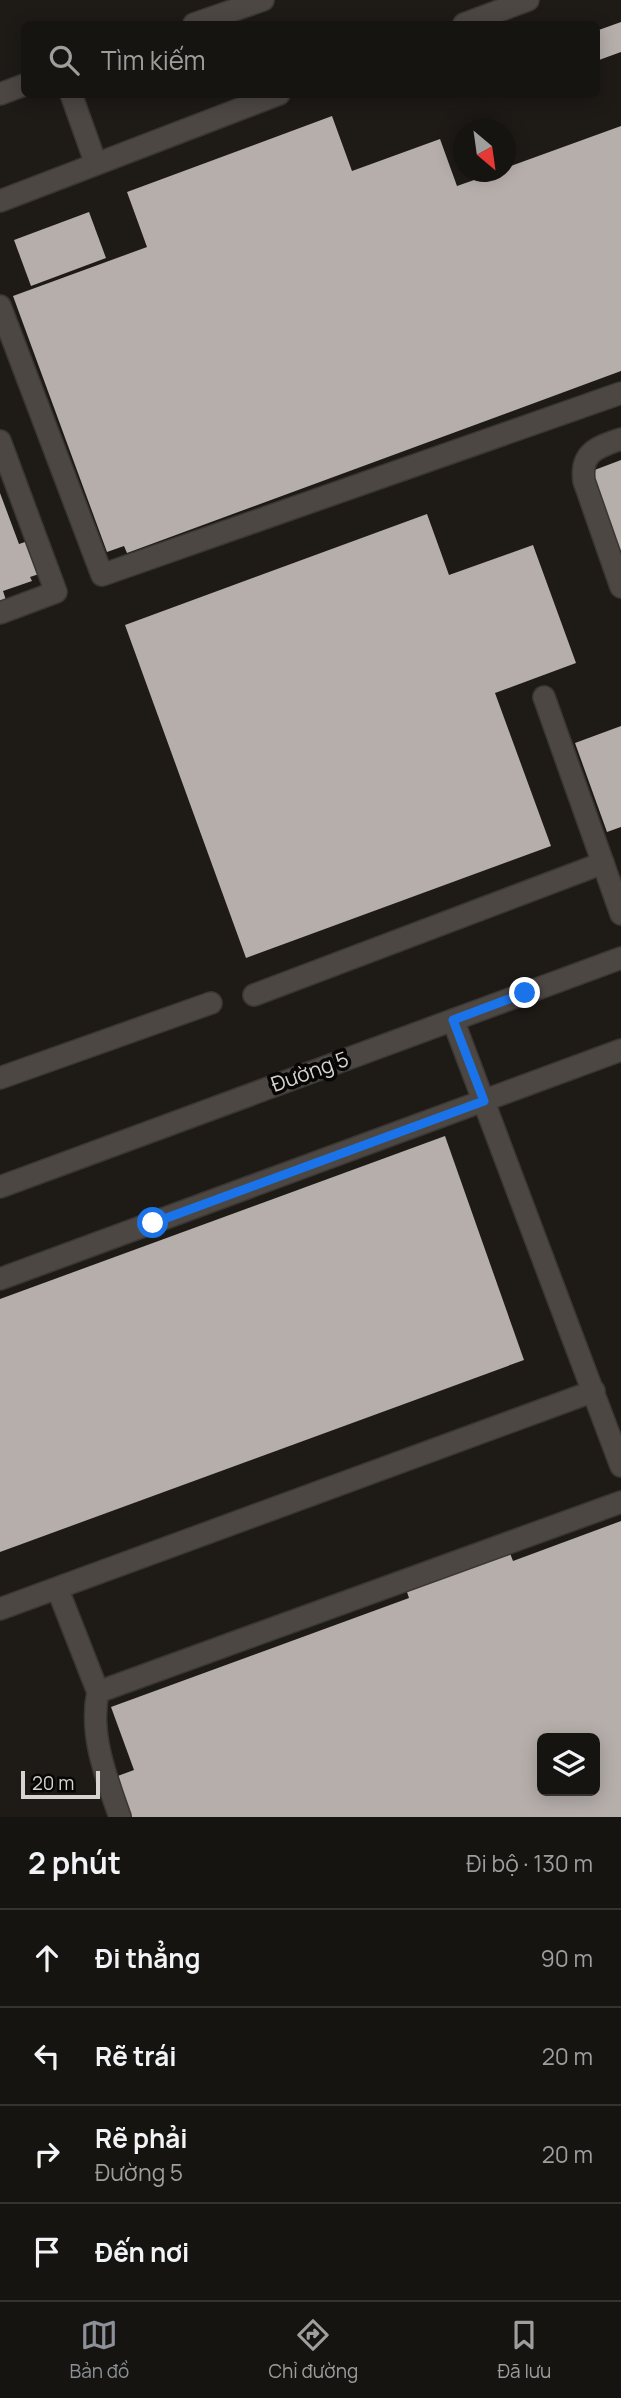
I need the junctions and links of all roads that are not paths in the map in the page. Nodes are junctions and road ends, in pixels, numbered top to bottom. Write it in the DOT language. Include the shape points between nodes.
graph roads {
  1 [pos="263,0"];
  2 [pos="528,0"];
  3 [pos="203,21"];
  4 [pos="472,21"];
  5 [pos="21,86"];
  6 [pos="0,94"];
  7 [pos="72,98"];
  8 [pos="269,98"];
  9 [pos="96,164"];
  10 [pos="0,201"];
  11 [pos="0,306"];
  12 [pos="621,393"];
  13 [pos="621,439"];
  14 [pos="0,441"];
  15 [pos="621,587"];
  16 [pos="0,613"];
  17 [pos="544,697"];
  18 [pos="603,863"];
  19 [pos="621,914"];
  20 [pos="621,958"];
  21 [pos="254,995"];
  22 [pos="211,1003"];
  23 [pos="453,1020"];
  24 [pos="621,1050"];
  25 [pos="0,1078"];
  26 [pos="484,1101"];
  27 [pos="0,1187"];
  28 [pos="0,1279"];
  29 [pos="594,1391"];
  30 [pos="621,1466"];
  31 [pos="621,1502"];
  32 [pos="58,1590"];
  33 [pos="0,1609"];
  34 [pos="98,1692"];
  35 [pos="120,1817"];
  1 -- 3 [label="street"];
  2 -- 4 [label="street"];
  5 -- 6 [label="street"];
  7 -- 9 [label="street"];
  8 -- 9 [label="street"];
  9 -- 10 [label="street"];
  11 -- 12 [label="street" via="102,575"];
  13 -- 15 [label="street" via="596,448 582,469"];
  14 -- 16 [label="street" via="56,593"];
  17 -- 18 [label="street"];
  18 -- 19 [label="street"];
  18 -- 21 [label="street"];
  20 -- 23 [label="street, Đường 5"];
  22 -- 25 [label="street"];
  23 -- 26 [label="street"];
  23 -- 27 [label="street, Đường 5"];
  24 -- 26 [label="street"];
  26 -- 28 [label="street"];
  26 -- 29 [label="street"];
  29 -- 30 [label="street"];
  29 -- 32 [label="street"];
  31 -- 34 [label="street"];
  32 -- 33 [label="street"];
  32 -- 34 [label="street"];
  34 -- 35 [label="street" via="95,1726"];
}
